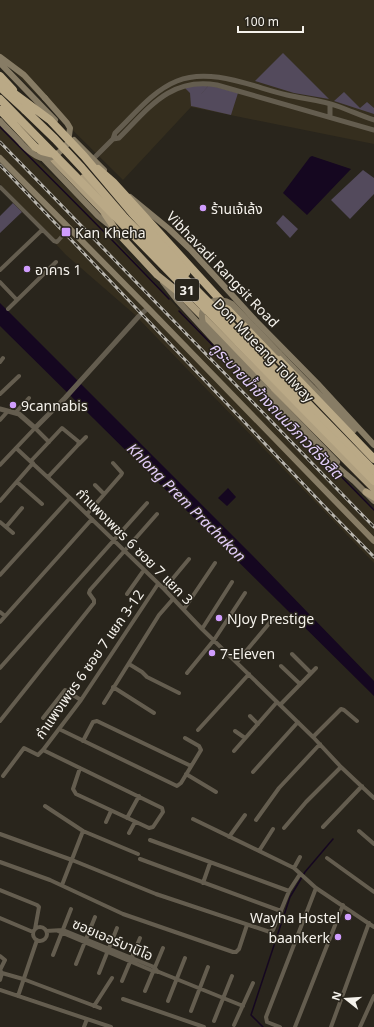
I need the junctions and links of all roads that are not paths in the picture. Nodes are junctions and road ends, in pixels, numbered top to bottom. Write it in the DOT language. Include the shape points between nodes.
graph roads {
  1 [pos="0,57"];
  2 [pos="3,62"];
  3 [pos="0,76"];
  4 [pos="208,76"];
  5 [pos="184,78"];
  6 [pos="0,83"];
  7 [pos="208,83"];
  8 [pos="185,85"];
  9 [pos="0,87"];
  10 [pos="0,94"];
  11 [pos="0,99"];
  12 [pos="330,104"];
  13 [pos="0,105"];
  14 [pos="0,110"];
  15 [pos="0,114"];
  16 [pos="330,117"];
  17 [pos="374,120"];
  18 [pos="0,121"];
  19 [pos="374,130"];
  20 [pos="113,139"];
  21 [pos="58,153"];
  22 [pos="0,158"];
  23 [pos="93,159"];
  24 [pos="0,187"];
  25 [pos="69,228"];
  26 [pos="42,230"];
  27 [pos="116,232"];
  28 [pos="56,262"];
  29 [pos="0,270"];
  30 [pos="157,275"];
  31 [pos="0,282"];
  32 [pos="200,292"];
  33 [pos="17,300"];
  34 [pos="148,308"];
  35 [pos="8,309"];
  36 [pos="254,344"];
  37 [pos="291,372"];
  38 [pos="19,376"];
  39 [pos="1,392"];
  40 [pos="30,398"];
  41 [pos="0,409"];
  42 [pos="8,411"];
  43 [pos="15,413"];
  44 [pos="0,420"];
  45 [pos="36,428"];
  46 [pos="358,429"];
  47 [pos="86,437"];
  48 [pos="374,437"];
  49 [pos="49,442"];
  50 [pos="79,444"];
  51 [pos="374,445"];
  52 [pos="16,448"];
  53 [pos="374,450"];
  54 [pos="374,459"];
  55 [pos="32,462"];
  56 [pos="112,463"];
  57 [pos="0,465"];
  58 [pos="374,468"];
  59 [pos="374,471"];
  60 [pos="48,477"];
  61 [pos="354,481"];
  62 [pos="374,481"];
  63 [pos="17,482"];
  64 [pos="95,485"];
  65 [pos="374,488"];
  66 [pos="366,492"];
  67 [pos="104,494"];
  68 [pos="374,497"];
  69 [pos="70,498"];
  70 [pos="0,501"];
  71 [pos="374,501"];
  72 [pos="147,503"];
  73 [pos="42,504"];
  74 [pos="22,508"];
  75 [pos="87,514"];
  76 [pos="157,514"];
  77 [pos="92,519"];
  78 [pos="0,522"];
  79 [pos="6,527"];
  80 [pos="13,533"];
  81 [pos="113,540"];
  82 [pos="374,541"];
  83 [pos="125,551"];
  84 [pos="189,559"];
  85 [pos="216,563"];
  86 [pos="144,570"];
  87 [pos="0,575"];
  88 [pos="232,582"];
  89 [pos="158,584"];
  90 [pos="164,589"];
  91 [pos="245,593"];
  92 [pos="127,594"];
  93 [pos="173,599"];
  94 [pos="184,609"];
  95 [pos="0,612"];
  96 [pos="5,616"];
  97 [pos="272,620"];
  98 [pos="0,622"];
  99 [pos="202,629"];
  100 [pos="214,640"];
  101 [pos="292,654"];
  102 [pos="237,662"];
  103 [pos="129,664"];
  104 [pos="281,666"];
  105 [pos="0,668"];
  106 [pos="316,668"];
  107 [pos="187,672"];
  108 [pos="311,673"];
  109 [pos="249,674"];
  110 [pos="300,684"];
  111 [pos="113,687"];
  112 [pos="178,693"];
  113 [pos="81,700"];
  114 [pos="104,703"];
  115 [pos="279,703"];
  116 [pos="154,713"];
  117 [pos="250,716"];
  118 [pos="43,718"];
  119 [pos="0,721"];
  120 [pos="357,721"];
  121 [pos="298,722"];
  122 [pos="258,724"];
  123 [pos="60,729"];
  124 [pos="198,730"];
  125 [pos="235,731"];
  126 [pos="313,737"];
  127 [pos="185,738"];
  128 [pos="245,738"];
  129 [pos="83,741"];
  130 [pos="320,744"];
  131 [pos="43,750"];
  132 [pos="234,751"];
  133 [pos="191,766"];
  134 [pos="341,767"];
  135 [pos="80,768"];
  136 [pos="254,772"];
  137 [pos="186,774"];
  138 [pos="3,776"];
  139 [pos="362,786"];
  140 [pos="216,792"];
  141 [pos="139,796"];
  142 [pos="374,798"];
  143 [pos="45,806"];
  144 [pos="112,811"];
  145 [pos="245,815"];
  146 [pos="127,818"];
  147 [pos="193,819"];
  148 [pos="256,820"];
  149 [pos="106,822"];
  150 [pos="135,822"];
  151 [pos="323,827"];
  152 [pos="284,828"];
  153 [pos="273,829"];
  154 [pos="83,831"];
  155 [pos="359,831"];
  156 [pos="130,833"];
  157 [pos="0,834"];
  158 [pos="230,837"];
  159 [pos="150,840"];
  160 [pos="374,844"];
  161 [pos="259,852"];
  162 [pos="138,854"];
  163 [pos="300,857"];
  164 [pos="327,858"];
  165 [pos="140,859"];
  166 [pos="72,860"];
  167 [pos="0,862"];
  168 [pos="210,863"];
  169 [pos="294,868"];
  170 [pos="301,875"];
  171 [pos="203,883"];
  172 [pos="62,885"];
  173 [pos="316,888"];
  174 [pos="0,890"];
  175 [pos="289,891"];
  176 [pos="374,892"];
  177 [pos="343,905"];
  178 [pos="71,909"];
  179 [pos="281,911"];
  180 [pos="95,917"];
  181 [pos="0,918"];
  182 [pos="369,923"];
  183 [pos="247,925"];
  184 [pos="374,927"];
  185 [pos="117,928"];
  186 [pos="34,930"];
  187 [pos="46,931"];
  188 [pos="61,931"];
  189 [pos="140,938"];
  190 [pos="38,940"];
  191 [pos="85,941"];
  192 [pos="163,948"];
  193 [pos="108,950"];
  194 [pos="53,955"];
  195 [pos="0,956"];
  196 [pos="185,958"];
  197 [pos="131,960"];
  198 [pos="76,964"];
  199 [pos="208,967"];
  200 [pos="154,969"];
  201 [pos="2,973"];
  202 [pos="99,973"];
  203 [pos="232,976"];
  204 [pos="112,978"];
  205 [pos="23,979"];
  206 [pos="0,980"];
  207 [pos="122,980"];
  208 [pos="177,980"];
  209 [pos="253,983"];
  210 [pos="200,989"];
  211 [pos="0,990"];
  212 [pos="145,991"];
  213 [pos="18,996"];
  214 [pos="374,996"];
  215 [pos="123,999"];
  216 [pos="223,999"];
  217 [pos="168,1001"];
  218 [pos="94,1006"];
  219 [pos="243,1006"];
  220 [pos="100,1008"];
  221 [pos="191,1011"];
  222 [pos="87,1019"];
  223 [pos="214,1021"];
  224 [pos="234,1025"];
  225 [pos="84,1027"];
  226 [pos="111,1027"];
  227 [pos="204,1027"];
  228 [pos="280,1027"];
  229 [pos="295,1027"];
  230 [pos="332,1027"];
  231 [pos="360,1027"];
  1 -- 2 [label="main road"];
  2 -- 21 [label="main road, bridge" via="24,76 67,123 70,128 68,144"];
  2 -- 23 [label="main road, Vibhavadi Rangsit Road / 31"];
  3 -- 37 [label="highway" via="62,137 113,182 224,304"];
  4 -- 5 [label="street"];
  4 -- 7 [label="street"];
  4 -- 12 [label="street"];
  5 -- 8 [label="street"];
  5 -- 20 [label="street" via="158,91 115,133"];
  6 -- 32 [label="highway, Don Mueang Tollway, bridge" via="50,120 179,263"];
  7 -- 8 [label="street"];
  7 -- 16 [label="street"];
  8 -- 20 [label="street" via="162,96 119,138"];
  9 -- 32 [label="highway, Don Mueang Tollway / 31, bridge" via="55,139 125,218"];
  10 -- 36 [label="highway, 31" via="99,195 186,275"];
  11 -- 62 [label="highway, Don Mueang Tollway / 31, bridge"];
  12 -- 16 [label="street"];
  12 -- 17 [label="street"];
  13 -- 27 [label="highway, 31" via="103,211"];
  14 -- 21 [label="highway, bridge" via="35,147 42,152"];
  15 -- 27 [label="main road, 31"];
  16 -- 19 [label="street"];
  18 -- 21 [label="main road, bridge" via="34,156 47,159"];
  20 -- 23 [label="street"];
  22 -- 25 [label="main road"];
  23 -- 46 [label="main road, Vibhavadi Rangsit Road / 31" via="190,249"];
  24 -- 26 [label="street"];
  25 -- 26 [label="street" via="57,242"];
  25 -- 34 [label="main road"];
  26 -- 29 [label="street"];
  27 -- 30 [label="highway, 31"];
  28 -- 33 [label="street"];
  30 -- 61 [label="main road, 31" via="245,374 327,458"];
  30 -- 65 [label="highway, 31" via="177,291"];
  31 -- 33 [label="street"];
  32 -- 59 [label="highway, Don Mueang Tollway / 31, bridge"];
  33 -- 35 [label="street"];
  34 -- 45 [label="street"];
  34 -- 82 [label="main road"];
  36 -- 37 [label="highway"];
  36 -- 58 [label="highway, 31"];
  37 -- 54 [label="highway"];
  38 -- 39 [label="street"];
  40 -- 43 [label="street"];
  41 -- 42 [label="street"];
  42 -- 43 [label="street"];
  42 -- 44 [label="street"];
  43 -- 45 [label="street"];
  45 -- 49 [label="street"];
  45 -- 52 [label="street"];
  46 -- 48 [label="main road"];
  46 -- 51 [label="main road, Vibhavadi Rangsit Road / 31"];
  47 -- 50 [label="street"];
  49 -- 50 [label="street" via="62,428"];
  49 -- 55 [label="street"];
  50 -- 60 [label="street"];
  52 -- 55 [label="street, กำแพงเพชร 6 ซอย 7 แยก 3"];
  52 -- 57 [label="street"];
  53 -- 61 [label="main road, bridge" via="232,304 218,300 206,305 201,317 203,323"];
  55 -- 60 [label="street, กำแพงเพชร 6 ซอย 7 แยก 3"];
  55 -- 63 [label="street"];
  56 -- 67 [label="street" via="122,473"];
  60 -- 69 [label="street, กำแพงเพชร 6 ซอย 7 แยก 3"];
  61 -- 66 [label="main road, 31"];
  63 -- 70 [label="street"];
  63 -- 73 [label="street"];
  64 -- 67 [label="street"];
  66 -- 68 [label="highway"];
  66 -- 71 [label="main road, 31"];
  67 -- 75 [label="street"];
  69 -- 75 [label="street, กำแพงเพชร 6 ซอย 7 แยก 3"];
  69 -- 87 [label="street"];
  72 -- 81 [label="street"];
  74 -- 79 [label="street"];
  75 -- 77 [label="street, กำแพงเพชร 6 ซอย 7 แยก 3"];
  76 -- 83 [label="street"];
  77 -- 81 [label="street, กำแพงเพชร 6 ซอย 7 แยก 3"];
  77 -- 96 [label="street"];
  78 -- 79 [label="street"];
  79 -- 80 [label="street"];
  81 -- 83 [label="street, กำแพงเพชร 6 ซอย 7 แยก 3"];
  81 -- 105 [label="street"];
  83 -- 86 [label="street, กำแพงเพชร 6 ซอย 7 แยก 3"];
  83 -- 119 [label="street" via="89,592 94,603"];
  84 -- 90 [label="street"];
  85 -- 94 [label="street"];
  86 -- 89 [label="street, กำแพงเพชร 6 ซอย 7 แยก 3"];
  86 -- 92 [label="street"];
  88 -- 99 [label="street"];
  89 -- 90 [label="street, กำแพงเพชร 6 ซอย 7 แยก 3"];
  89 -- 113 [label="street, กำแพงเพชร 6 ซอย 7 แยก 3-12"];
  90 -- 93 [label="street, กำแพงเพชร 6 ซอย 7 แยก 3"];
  91 -- 100 [label="street"];
  93 -- 94 [label="street, กำแพงเพชร 6 ซอย 7 แยก 3"];
  93 -- 103 [label="street" via="159,616"];
  94 -- 99 [label="street, กำแพงเพชร 6 ซอย 7 แยก 3"];
  95 -- 96 [label="street"];
  96 -- 98 [label="street"];
  97 -- 102 [label="street"];
  99 -- 100 [label="street, กำแพงเพชร 6 ซอย 7 แยก 3"];
  100 -- 102 [label="street, กำแพงเพชร 6 ซอย 7 แยก 3"];
  100 -- 107 [label="street"];
  101 -- 108 [label="street"];
  102 -- 109 [label="street, กำแพงเพชร 6 ซอย 7 แยก 3"];
  103 -- 111 [label="street"];
  103 -- 112 [label="street" via="147,677"];
  104 -- 110 [label="street"];
  106 -- 108 [label="street"];
  108 -- 110 [label="street"];
  109 -- 115 [label="street, กำแพงเพชร 6 ซอย 7 แยก 3"];
  109 -- 124 [label="street"];
  110 -- 115 [label="street"];
  111 -- 114 [label="street"];
  111 -- 116 [label="street"];
  113 -- 118 [label="street" via="64,690"];
  113 -- 123 [label="street, กำแพงเพชร 6 ซอย 7 แยก 3-12"];
  115 -- 121 [label="street, กำแพงเพชร 6 ซอย 7 แยก 3"];
  115 -- 122 [label="street"];
  117 -- 122 [label="street"];
  120 -- 126 [label="street" via="341,709"];
  121 -- 126 [label="street, กำแพงเพชร 6 ซอย 7 แยก 3"];
  121 -- 136 [label="street"];
  122 -- 128 [label="street"];
  123 -- 129 [label="street"];
  123 -- 131 [label="street, กำแพงเพชร 6 ซอย 7 แยก 3-12"];
  125 -- 128 [label="street"];
  126 -- 130 [label="street, กำแพงเพชร 6 ซอย 7 แยก 3"];
  127 -- 133 [label="street" via="201,750"];
  128 -- 132 [label="street"];
  129 -- 133 [label="street" via="93,722 97,721"];
  129 -- 137 [label="street" via="175,786 180,785"];
  130 -- 134 [label="street, กำแพงเพชร 6 ซอย 7 แยก 3"];
  130 -- 148 [label="street" via="279,788"];
  131 -- 135 [label="street"];
  131 -- 138 [label="street, กำแพงเพชร 6 ซอย 7 แยก 3-12" via="38,755 24,748"];
  133 -- 137 [label="street"];
  134 -- 139 [label="street, กำแพงเพชร 6 ซอย 7 แยก 3"];
  134 -- 152 [label="street"];
  135 -- 141 [label="street"];
  135 -- 144 [label="street" via="74,792"];
  137 -- 140 [label="street"];
  139 -- 142 [label="street, กำแพงเพชร 6 ซอย 7 แยก 3"];
  139 -- 151 [label="street"];
  141 -- 146 [label="street"];
  141 -- 150 [label="street" via="162,808 163,812 152,828"];
  143 -- 154 [label="street"];
  144 -- 146 [label="street"];
  144 -- 149 [label="street"];
  145 -- 158 [label="street"];
  146 -- 150 [label="street"];
  147 -- 158 [label="street"];
  150 -- 156 [label="street"];
  153 -- 161 [label="street"];
  154 -- 162 [label="street"];
  154 -- 166 [label="street"];
  155 -- 160 [label="street"];
  157 -- 166 [label="street"];
  158 -- 161 [label="street"];
  159 -- 168 [label="street"];
  161 -- 169 [label="street"];
  163 -- 169 [label="street"];
  164 -- 176 [label="street"];
  165 -- 171 [label="street"];
  166 -- 172 [label="street"];
  166 -- 183 [label="street" via="156,894"];
  167 -- 172 [label="street"];
  168 -- 171 [label="street"];
  168 -- 175 [label="street"];
  169 -- 170 [label="street"];
  170 -- 173 [label="street"];
  170 -- 175 [label="street"];
  171 -- 179 [label="street"];
  172 -- 183 [label="street" via="119,913 233,952 239,949"];
  173 -- 177 [label="street"];
  173 -- 228 [label="street" via="266,1017 267,1022"];
  174 -- 186 [label="street" via="39,907"];
  175 -- 179 [label="street"];
  177 -- 182 [label="street"];
  177 -- 229 [label="street"];
  178 -- 188 [label="street"];
  179 -- 183 [label="street" via="271,932"];
  180 -- 191 [label="street"];
  181 -- 186 [label="street"];
  182 -- 184 [label="street"];
  182 -- 230 [label="street"];
  185 -- 193 [label="street"];
  186 -- 187 [label="street, ซอยเออร์บานิโอ" via="42,927"];
  186 -- 190 [label="street" via="34,938"];
  187 -- 188 [label="street, ซอยเออร์บานิโอ"];
  187 -- 190 [label="street" via="44,939"];
  188 -- 191 [label="street, ซอยเออร์บานิโอ"];
  188 -- 194 [label="street"];
  189 -- 197 [label="street"];
  190 -- 205 [label="street"];
  191 -- 193 [label="street, ซอยเออร์บานิโอ"];
  191 -- 198 [label="street"];
  192 -- 200 [label="street"];
  193 -- 197 [label="street, ซอยเออร์บานิโอ"];
  193 -- 202 [label="street"];
  195 -- 201 [label="street" via="5,960 0,970"];
  196 -- 208 [label="street"];
  197 -- 200 [label="street, ซอยเออร์บานิโอ"];
  197 -- 207 [label="street"];
  199 -- 210 [label="street"];
  200 -- 208 [label="street, ซอยเออร์บานิโอ"];
  200 -- 212 [label="street"];
  201 -- 205 [label="street"];
  201 -- 206 [label="street"];
  203 -- 216 [label="street"];
  204 -- 218 [label="street"];
  205 -- 213 [label="street"];
  205 -- 218 [label="street"];
  208 -- 210 [label="street, ซอยเออร์บานิโอ"];
  208 -- 217 [label="street"];
  209 -- 219 [label="street"];
  210 -- 216 [label="street, ซอยเออร์บานิโอ"];
  210 -- 221 [label="street"];
  211 -- 213 [label="street"];
  213 -- 222 [label="street"];
  214 -- 231 [label="street"];
  215 -- 227 [label="street"];
  216 -- 219 [label="street, ซอยเออร์บานิโอ"];
  216 -- 223 [label="street"];
  218 -- 220 [label="street"];
  219 -- 224 [label="street"];
  222 -- 225 [label="street"];
  222 -- 226 [label="street"];
}
